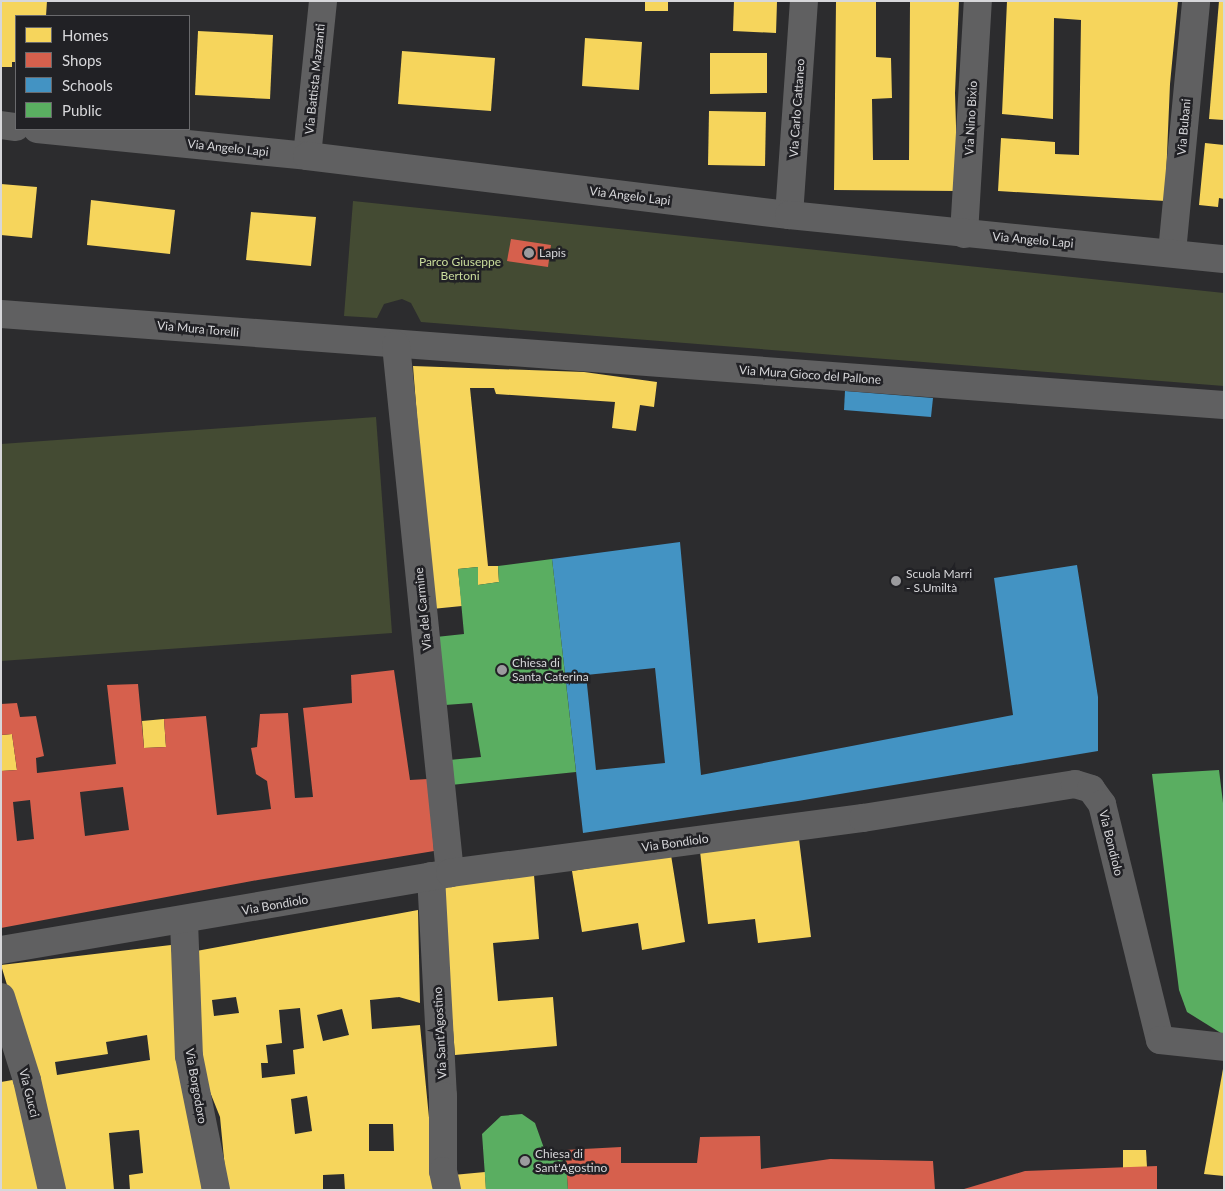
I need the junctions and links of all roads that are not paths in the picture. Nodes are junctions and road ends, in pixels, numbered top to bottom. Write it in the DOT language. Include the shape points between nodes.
graph roads {
  1 [pos="323,1"];
  2 [pos="804,1"];
  3 [pos="978,1"];
  4 [pos="1196,1"];
  5 [pos="1,125"];
  6 [pos="15,127"];
  7 [pos="47,130"];
  8 [pos="307,156"];
  9 [pos="789,215"];
  10 [pos="964,234"];
  11 [pos="1172,252"];
  12 [pos="1224,259"];
  13 [pos="1,314"];
  14 [pos="396,345"];
  15 [pos="1224,406"];
  16 [pos="441,875"];
  17 [pos="184,921"];
  18 [pos="1,950"];
  19 [pos="1,998"];
  20 [pos="1224,1047"];
  21 [pos="52,1190"];
  22 [pos="216,1190"];
  23 [pos="447,1190"];
  1 -- 8 [label="street, Via Battista Mazzanti"];
  2 -- 9 [label="street, Via Carlo Cattaneo"];
  3 -- 10 [label="street, Via Nino Bixio"];
  4 -- 11 [label="street, Via Bubani"];
  5 -- 6 [label="street"];
  7 -- 8 [label="street, Via Angelo Lapi"];
  8 -- 9 [label="street, Via Angelo Lapi"];
  9 -- 10 [label="street, Via Angelo Lapi"];
  10 -- 11 [label="street, Via Angelo Lapi"];
  11 -- 12 [label="street, Via Angelo Lapi"];
  13 -- 14 [label="street, Via Mura Torelli"];
  14 -- 15 [label="street, Via Mura Gioco del Pallone"];
  14 -- 16 [label="street, Via del Carmine"];
  16 -- 17 [label="street, Via Bondiolo"];
  16 -- 20 [label="street, Via Bondiolo" via="863,818 1075,784 1091,789 1102,804 1160,1040"];
  16 -- 23 [label="street, Via Sant'Agostino" via="442,1171"];
  17 -- 18 [label="street, Via Bondiolo"];
  17 -- 22 [label="street, Via Borgodoro" via="189,1056"];
  19 -- 21 [label="street, Via Gucci" via="27,1080"];
}
